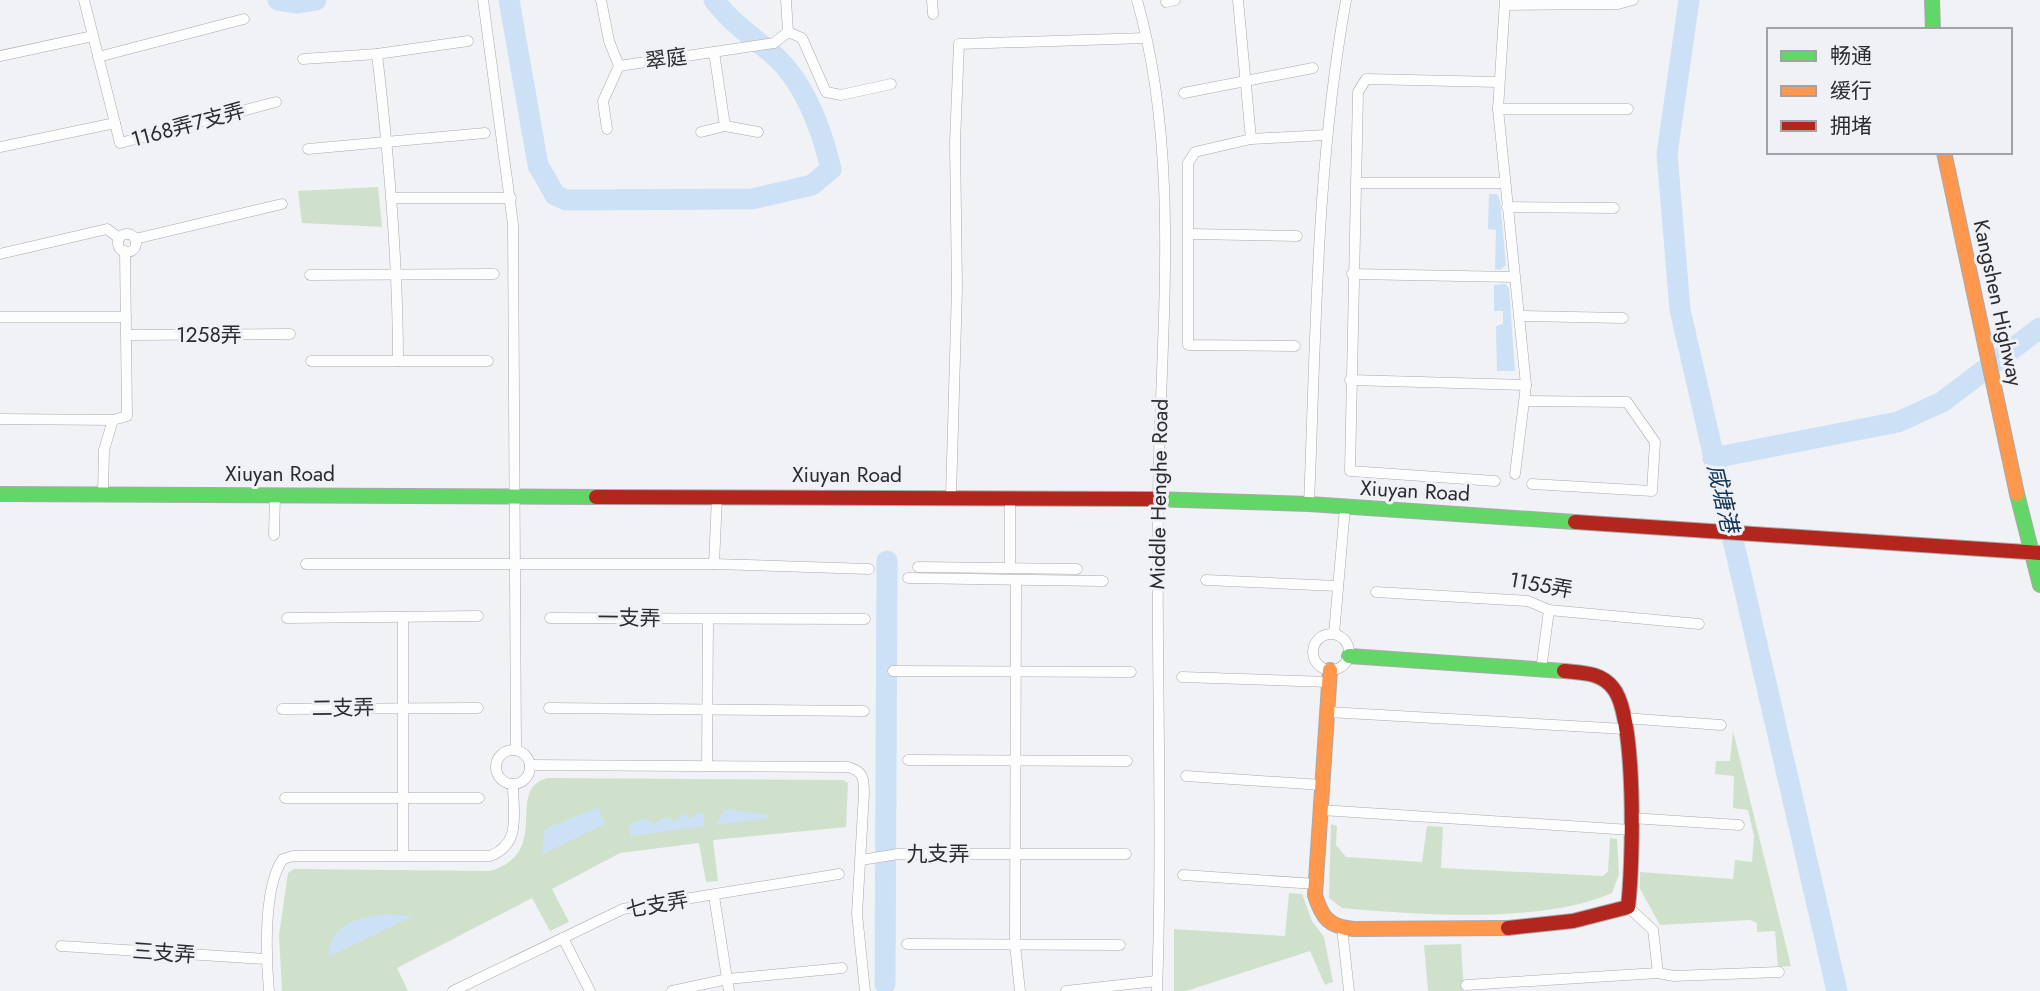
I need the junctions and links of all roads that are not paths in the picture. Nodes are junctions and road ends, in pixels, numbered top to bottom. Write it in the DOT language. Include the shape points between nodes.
graph roads {
  1 [pos="84,0"];
  2 [pos="483,0"];
  3 [pos="601,0"];
  4 [pos="786,0"];
  5 [pos="932,0"];
  6 [pos="1137,0"];
  7 [pos="1238,0"];
  8 [pos="1346,0"];
  9 [pos="1633,0"];
  10 [pos="1932,0"];
  11 [pos="1505,3"];
  12 [pos="933,14"];
  13 [pos="244,19"];
  14 [pos="1933,28"];
  15 [pos="788,32"];
  16 [pos="93,36"];
  17 [pos="1145,38"];
  18 [pos="468,41"];
  19 [pos="714,52"];
  20 [pos="377,54"];
  21 [pos="0,56"];
  22 [pos="99,57"];
  23 [pos="303,59"];
  24 [pos="619,66"];
  25 [pos="1313,68"];
  26 [pos="1247,82"];
  27 [pos="1498,82"];
  28 [pos="891,84"];
  29 [pos="1184,93"];
  30 [pos="276,102"];
  31 [pos="1628,108"];
  32 [pos="1498,109"];
  33 [pos="114,123"];
  34 [pos="725,126"];
  35 [pos="607,129"];
  36 [pos="701,132"];
  37 [pos="758,132"];
  38 [pos="485,133"];
  39 [pos="1326,135"];
  40 [pos="1251,139"];
  41 [pos="387,143"];
  42 [pos="0,147"];
  43 [pos="308,149"];
  44 [pos="1944,154"];
  45 [pos="1358,183"];
  46 [pos="1505,183"];
  47 [pos="394,198"];
  48 [pos="511,198"];
  49 [pos="282,204"];
  50 [pos="1507,207"];
  51 [pos="1614,208"];
  52 [pos="1190,234"];
  53 [pos="1297,236"];
  54 [pos="119,238"];
  55 [pos="135,239"];
  56 [pos="125,251"];
  57 [pos="0,254"];
  58 [pos="494,274"];
  59 [pos="1352,274"];
  60 [pos="310,275"];
  61 [pos="398,275"];
  62 [pos="1514,277"];
  63 [pos="1520,316"];
  64 [pos="0,317"];
  65 [pos="126,317"];
  66 [pos="1623,318"];
  67 [pos="290,334"];
  68 [pos="128,335"];
  69 [pos="1295,346"];
  70 [pos="311,360"];
  71 [pos="398,361"];
  72 [pos="488,361"];
  73 [pos="1350,380"];
  74 [pos="1526,385"];
  75 [pos="1525,401"];
  76 [pos="0,419"];
  77 [pos="113,420"];
  78 [pos="1515,474"];
  79 [pos="1495,481"];
  80 [pos="1532,484"];
  81 [pos="0,494"];
  82 [pos="103,494"];
  83 [pos="275,495"];
  84 [pos="514,496"];
  85 [pos="951,496"];
  86 [pos="717,497"];
  87 [pos="1010,497"];
  88 [pos="1158,499"];
  89 [pos="1309,504"];
  90 [pos="1345,508"];
  91 [pos="274,535"];
  92 [pos="2036,553"];
  93 [pos="306,564"];
  94 [pos="516,564"];
  95 [pos="714,564"];
  96 [pos="918,568"];
  97 [pos="1010,568"];
  98 [pos="869,569"];
  99 [pos="1077,569"];
  100 [pos="908,578"];
  101 [pos="1016,580"];
  102 [pos="1206,580"];
  103 [pos="1103,581"];
  104 [pos="1338,586"];
  105 [pos="2040,586"];
  106 [pos="1376,592"];
  107 [pos="1549,610"];
  108 [pos="478,616"];
  109 [pos="403,617"];
  110 [pos="288,618"];
  111 [pos="550,618"];
  112 [pos="708,619"];
  113 [pos="865,619"];
  114 [pos="1699,624"];
  115 [pos="1334,634"];
  116 [pos="1349,656"];
  117 [pos="1541,670"];
  118 [pos="893,671"];
  119 [pos="1016,671"];
  120 [pos="1131,672"];
  121 [pos="1329,676"];
  122 [pos="1182,677"];
  123 [pos="404,708"];
  124 [pos="478,708"];
  125 [pos="549,708"];
  126 [pos="706,708"];
  127 [pos="282,709"];
  128 [pos="864,712"];
  129 [pos="1328,712"];
  130 [pos="1624,724"];
  131 [pos="1721,725"];
  132 [pos="516,750"];
  133 [pos="908,760"];
  134 [pos="1015,761"];
  135 [pos="1127,761"];
  136 [pos="530,765"];
  137 [pos="707,765"];
  138 [pos="1186,776"];
  139 [pos="513,784"];
  140 [pos="1322,785"];
  141 [pos="285,798"];
  142 [pos="404,798"];
  143 [pos="479,798"];
  144 [pos="1321,810"];
  145 [pos="1631,824"];
  146 [pos="1739,825"];
  147 [pos="403,854"];
  148 [pos="1126,854"];
  149 [pos="1015,855"];
  150 [pos="861,860"];
  151 [pos="839,874"];
  152 [pos="1183,875"];
  153 [pos="1316,884"];
  154 [pos="714,896"];
  155 [pos="1628,907"];
  156 [pos="1342,928"];
  157 [pos="563,938"];
  158 [pos="907,944"];
  159 [pos="1015,945"];
  160 [pos="1119,945"];
  161 [pos="61,946"];
  162 [pos="266,959"];
  163 [pos="842,968"];
  164 [pos="1658,972"];
  165 [pos="1779,972"];
  166 [pos="728,979"];
  167 [pos="1466,985"];
  168 [pos="1157,986"];
  169 [pos="269,991"];
  170 [pos="453,991"];
  171 [pos="590,991"];
  172 [pos="673,991"];
  173 [pos="729,991"];
  174 [pos="865,991"];
  175 [pos="1020,991"];
  176 [pos="1066,991"];
  177 [pos="1349,991"];
  1 -- 16 [label="street, 1168弄7支弄"];
  2 -- 48 [label="street"];
  3 -- 24 [label="street, 翠庭"];
  4 -- 15 [label="street"];
  5 -- 12 [label="street"];
  6 -- 17 [label="street, Middle Henghe Road"];
  7 -- 26 [label="street"];
  8 -- 39 [label="street"];
  9 -- 11 [label="street" via="1618,4"];
  10 -- 14 [label="main road"];
  11 -- 27 [label="street"];
  13 -- 22 [label="street"];
  15 -- 19 [label="street, 翠庭" via="774,43"];
  15 -- 28 [label="street" via="802,38 826,92 841,95"];
  16 -- 21 [label="street"];
  16 -- 22 [label="street, 1168弄7支弄"];
  17 -- 85 [label="street" via="959,44"];
  17 -- 88 [label="street, Middle Henghe Road" via="1155,95 1163,197"];
  18 -- 20 [label="street"];
  19 -- 24 [label="street, 翠庭"];
  19 -- 34 [label="street, 翠庭"];
  20 -- 23 [label="street"];
  20 -- 41 [label="street"];
  22 -- 33 [label="street, 1168弄7支弄"];
  24 -- 35 [label="street, 翠庭" via="603,101"];
  25 -- 26 [label="street"];
  26 -- 29 [label="street"];
  26 -- 40 [label="street"];
  27 -- 32 [label="street"];
  27 -- 45 [label="street" via="1366,79 1358,92"];
  30 -- 33 [label="street, 1168弄7支弄" via="120,143"];
  31 -- 32 [label="street"];
  32 -- 46 [label="street"];
  33 -- 42 [label="street, 1168弄7支弄"];
  34 -- 36 [label="street"];
  34 -- 37 [label="street"];
  38 -- 41 [label="street"];
  39 -- 40 [label="street"];
  39 -- 89 [label="street"];
  40 -- 52 [label="street" via="1195,152 1188,163"];
  41 -- 43 [label="street"];
  41 -- 47 [label="street"];
  44 -- 92 [label="main road, Kangshen Highway"];
  45 -- 46 [label="street"];
  45 -- 59 [label="street"];
  46 -- 50 [label="street"];
  47 -- 48 [label="street"];
  47 -- 61 [label="street"];
  48 -- 84 [label="street"];
  49 -- 55 [label="street"];
  50 -- 51 [label="street"];
  50 -- 62 [label="street"];
  52 -- 53 [label="street"];
  52 -- 69 [label="street" via="1188,345"];
  54 -- 55 [label="street" via="127,234"];
  54 -- 56 [label="street" via="119,247"];
  54 -- 57 [label="street" via="107,229"];
  55 -- 56 [label="street" via="132,250"];
  56 -- 65 [label="street"];
  58 -- 61 [label="street"];
  59 -- 62 [label="street"];
  59 -- 73 [label="street"];
  60 -- 61 [label="street"];
  61 -- 71 [label="street"];
  62 -- 63 [label="street"];
  63 -- 66 [label="street"];
  63 -- 74 [label="street"];
  64 -- 65 [label="street"];
  65 -- 68 [label="street"];
  67 -- 68 [label="street, 1258弄"];
  68 -- 77 [label="street" via="127,416"];
  70 -- 71 [label="street"];
  71 -- 72 [label="street"];
  73 -- 74 [label="street"];
  73 -- 79 [label="street" via="1350,471"];
  74 -- 75 [label="street"];
  75 -- 78 [label="street"];
  75 -- 80 [label="street" via="1627,402 1655,442 1652,491"];
  76 -- 77 [label="street"];
  77 -- 82 [label="street" via="104,450"];
  81 -- 82 [label="main road, Xiuyan Road"];
  82 -- 83 [label="main road, Xiuyan Road"];
  83 -- 84 [label="main road, Xiuyan Road"];
  83 -- 91 [label="street"];
  84 -- 86 [label="main road, Xiuyan Road"];
  84 -- 94 [label="street"];
  85 -- 86 [label="main road, Xiuyan Road"];
  85 -- 87 [label="main road, Xiuyan Road"];
  86 -- 95 [label="street"];
  87 -- 88 [label="main road, Xiuyan Road"];
  87 -- 97 [label="street"];
  88 -- 89 [label="main road, Xiuyan Road"];
  88 -- 168 [label="street, Middle Henghe Road"];
  89 -- 90 [label="main road, Xiuyan Road"];
  90 -- 92 [label="main road, Xiuyan Road"];
  90 -- 104 [label="street"];
  92 -- 105 [label="main road, Kangshen Highway"];
  93 -- 94 [label="street"];
  94 -- 95 [label="street"];
  94 -- 132 [label="street"];
  95 -- 98 [label="street"];
  96 -- 97 [label="street"];
  97 -- 99 [label="street"];
  100 -- 101 [label="street"];
  101 -- 103 [label="street"];
  101 -- 119 [label="street"];
  102 -- 104 [label="street"];
  104 -- 115 [label="street"];
  106 -- 107 [label="street, 1155弄" via="1528,601"];
  107 -- 114 [label="street, 1155弄"];
  107 -- 117 [label="street"];
  108 -- 109 [label="street"];
  109 -- 110 [label="street"];
  109 -- 123 [label="street, 二支弄"];
  111 -- 112 [label="street, 一支弄"];
  112 -- 113 [label="street, 一支弄"];
  112 -- 126 [label="street"];
  115 -- 116 [label="street" via="1345,639"];
  115 -- 121 [label="street" via="1322,635 1312,649 1317,664"];
  116 -- 117 [label="main road"];
  116 -- 121 [label="street"];
  117 -- 130 [label="main road" via="1597,675 1617,692"];
  118 -- 119 [label="street"];
  119 -- 120 [label="street"];
  119 -- 134 [label="street"];
  121 -- 122 [label="street"];
  121 -- 129 [label="main road"];
  123 -- 124 [label="street, 二支弄"];
  123 -- 127 [label="street, 二支弄"];
  123 -- 142 [label="street, 二支弄"];
  125 -- 126 [label="street"];
  126 -- 128 [label="street"];
  126 -- 137 [label="street"];
  129 -- 130 [label="street"];
  129 -- 140 [label="main road"];
  130 -- 131 [label="street"];
  130 -- 145 [label="main road"];
  132 -- 136 [label="street"];
  132 -- 139 [label="street" via="502,754 496,767 499,777"];
  133 -- 134 [label="street"];
  134 -- 135 [label="street"];
  134 -- 149 [label="street"];
  136 -- 137 [label="street"];
  136 -- 139 [label="street" via="527,777"];
  137 -- 150 [label="street" via="858,770 864,793"];
  138 -- 140 [label="street"];
  139 -- 147 [label="street" via="512,839 503,851 490,856"];
  140 -- 144 [label="main road"];
  141 -- 142 [label="street"];
  142 -- 143 [label="street"];
  142 -- 147 [label="street, 二支弄"];
  144 -- 145 [label="street"];
  144 -- 153 [label="main road"];
  145 -- 146 [label="street"];
  145 -- 155 [label="main road"];
  147 -- 162 [label="street" via="283,859 273,881"];
  148 -- 149 [label="street, 九支弄"];
  149 -- 150 [label="street, 九支弄" via="892,855"];
  149 -- 159 [label="street"];
  150 -- 174 [label="street" via="858,914"];
  151 -- 154 [label="street, 七支弄"];
  152 -- 153 [label="street"];
  153 -- 156 [label="main road" via="1321,915 1332,926"];
  154 -- 157 [label="street, 七支弄" via="622,909"];
  154 -- 166 [label="street, 七支弄"];
  155 -- 156 [label="main road" via="1603,916 1495,929"];
  155 -- 164 [label="street" via="1653,930"];
  156 -- 177 [label="street"];
  157 -- 170 [label="street, 七支弄"];
  157 -- 171 [label="street"];
  158 -- 159 [label="street"];
  159 -- 160 [label="street"];
  159 -- 175 [label="street"];
  161 -- 162 [label="street, 三支弄"];
  162 -- 169 [label="street"];
  163 -- 166 [label="street"];
  164 -- 165 [label="street" via="1674,976"];
  164 -- 167 [label="street"];
  166 -- 172 [label="street"];
  166 -- 173 [label="street, 七支弄"];
  168 -- 176 [label="street"];
}
